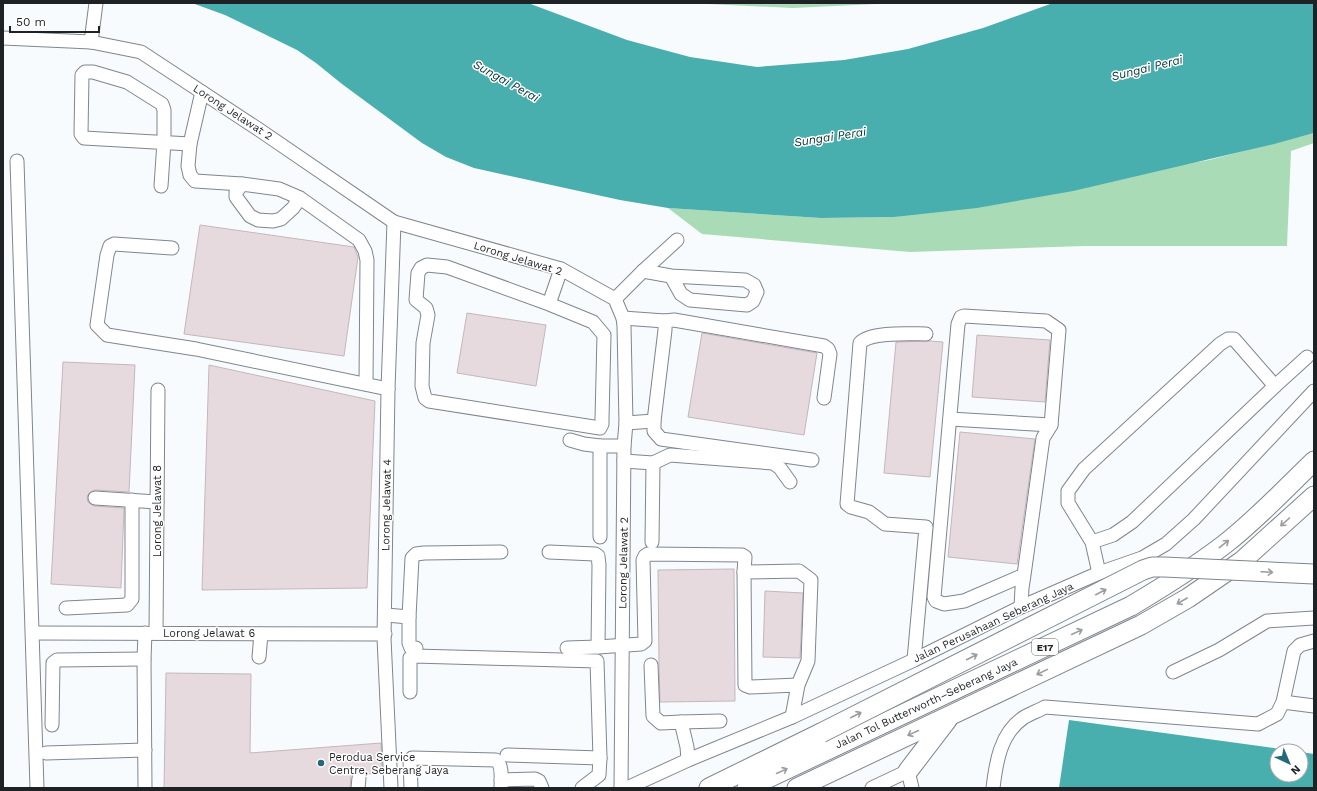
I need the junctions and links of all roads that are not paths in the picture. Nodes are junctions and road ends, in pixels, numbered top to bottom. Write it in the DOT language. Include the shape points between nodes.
graph roads {
  1 [pos="96,3"];
  2 [pos="3,38"];
  3 [pos="91,42"];
  4 [pos="202,92"];
  5 [pos="164,142"];
  6 [pos="190,144"];
  7 [pos="17,161"];
  8 [pos="242,184"];
  9 [pos="161,186"];
  10 [pos="300,198"];
  11 [pos="394,222"];
  12 [pos="677,240"];
  13 [pos="172,248"];
  14 [pos="561,269"];
  15 [pos="642,271"];
  16 [pos="671,276"];
  17 [pos="615,299"];
  18 [pos="549,304"];
  19 [pos="623,318"];
  20 [pos="665,321"];
  21 [pos="926,334"];
  22 [pos="1307,357"];
  23 [pos="366,384"];
  24 [pos="1275,386"];
  25 [pos="388,389"];
  26 [pos="158,390"];
  27 [pos="1314,392"];
  28 [pos="824,398"];
  29 [pos="950,420"];
  30 [pos="654,421"];
  31 [pos="626,424"];
  32 [pos="1051,425"];
  33 [pos="570,440"];
  34 [pos="600,446"];
  35 [pos="624,446"];
  36 [pos="812,460"];
  37 [pos="1314,461"];
  38 [pos="624,462"];
  39 [pos="653,463"];
  40 [pos="790,482"];
  41 [pos="1314,496"];
  42 [pos="95,498"];
  43 [pos="132,500"];
  44 [pos="156,502"];
  45 [pos="600,537"];
  46 [pos="652,542"];
  47 [pos="1092,542"];
  48 [pos="501,552"];
  49 [pos="549,552"];
  50 [pos="744,572"];
  51 [pos="1099,573"];
  52 [pos="1314,574"];
  53 [pos="1024,575"];
  54 [pos="1021,607"];
  55 [pos="66,608"];
  56 [pos="386,615"];
  57 [pos="409,617"];
  58 [pos="1314,618"];
  59 [pos="33,633"];
  60 [pos="150,633"];
  61 [pos="261,634"];
  62 [pos="385,634"];
  63 [pos="1314,641"];
  64 [pos="622,645"];
  65 [pos="598,647"];
  66 [pos="416,648"];
  67 [pos="567,648"];
  68 [pos="259,657"];
  69 [pos="144,659"];
  70 [pos="914,660"];
  71 [pos="650,665"];
  72 [pos="1173,672"];
  73 [pos="798,685"];
  74 [pos="410,692"];
  75 [pos="1283,702"];
  76 [pos="1314,706"];
  77 [pos="792,717"];
  78 [pos="949,717"];
  79 [pos="720,720"];
  80 [pos="681,722"];
  81 [pos="52,725"];
  82 [pos="144,750"];
  83 [pos="46,753"];
  84 [pos="507,755"];
  85 [pos="600,758"];
  86 [pos="688,760"];
  87 [pos="501,784"];
  88 [pos="911,784"];
  89 [pos="37,788"];
  90 [pos="146,788"];
  91 [pos="391,788"];
  92 [pos="410,788"];
  93 [pos="542,788"];
  94 [pos="582,788"];
  95 [pos="621,788"];
  96 [pos="627,788"];
  97 [pos="709,788"];
  98 [pos="747,788"];
  99 [pos="797,788"];
  100 [pos="872,788"];
  101 [pos="993,788"];
  1 -- 3 [label="street"];
  2 -- 3 [label="street, Lorong Jelawat 2"];
  3 -- 4 [label="street, Lorong Jelawat 2" via="140,52"];
  4 -- 6 [label="street"];
  4 -- 11 [label="street, Lorong Jelawat 2"];
  5 -- 5 [label="street" via="84,138 82,75 85,72 93,72 127,82 162,104"];
  5 -- 6 [label="street"];
  5 -- 9 [label="street"];
  6 -- 8 [label="street" via="188,166 190,175 195,180"];
  7 -- 59 [label="street"];
  8 -- 10 [label="street" via="279,189"];
  8 -- 10 [label="street" via="236,192 236,197 250,216 258,220 282,219"];
  10 -- 23 [label="street" via="359,240 365,251"];
  11 -- 14 [label="street, Lorong Jelawat 2"];
  11 -- 25 [label="street, Lorong Jelawat 4"];
  12 -- 15 [label="street"];
  13 -- 23 [label="street" via="114,244 110,246 97,325 107,335 196,349"];
  14 -- 17 [label="street, Lorong Jelawat 2"];
  14 -- 18 [label="street"];
  15 -- 16 [label="street"];
  15 -- 17 [label="street"];
  16 -- 16 [label="street" via="745,280 754,285 757,292 753,301 747,305 690,300 680,294"];
  17 -- 19 [label="street, Lorong Jelawat 2"];
  18 -- 18 [label="street" via="593,322 604,335 600,428 429,401 425,398 422,386 422,343 428,315 426,308 416,300 418,273 421,268 427,265 447,267"];
  19 -- 20 [label="street"];
  19 -- 31 [label="street, Lorong Jelawat 2"];
  20 -- 28 [label="street" via="674,320 824,346 830,354"];
  20 -- 30 [label="street"];
  21 -- 70 [label="street" via="896,333 867,338 860,343 847,504 869,512 885,524 926,527"];
  22 -- 24 [label="street"];
  23 -- 25 [label="street"];
  24 -- 47 [label="street" via="1132,522 1113,535"];
  24 -- 47 [label="street" via="1234,340 1228,339 1220,344 1084,469 1068,491 1068,503"];
  25 -- 56 [label="street, Lorong Jelawat 4"];
  26 -- 44 [label="street, Lorong Jelawat 8"];
  27 -- 51 [label="street, Jalan Perusahaan Seberang Jaya" via="1194,520 1166,544 1142,558"];
  29 -- 32 [label="street"];
  29 -- 32 [label="street" via="958,324 964,316 1046,321 1059,330"];
  29 -- 53 [label="street" via="936,601 944,604 964,601"];
  30 -- 31 [label="street"];
  30 -- 36 [label="street" via="654,431 661,439"];
  31 -- 35 [label="street, Lorong Jelawat 2"];
  32 -- 53 [label="street" via="1043,438"];
  33 -- 34 [label="street"];
  34 -- 35 [label="street"];
  34 -- 45 [label="street"];
  35 -- 38 [label="street, Lorong Jelawat 2"];
  98 -- 37 [label="highway, Jalan Tol Butterworth–Seberang Jaya / E17, one-way" via="1131,606 1176,579 1225,543"];
  38 -- 39 [label="street"];
  38 -- 64 [label="street, Lorong Jelawat 2"];
  39 -- 40 [label="street" via="670,455 773,463"];
  39 -- 46 [label="street"];
  41 -- 78 [label="highway, Jalan Tol Butterworth–Seberang Jaya / E17, one-way" via="1242,562 1188,598 1141,625"];
  42 -- 43 [label="street"];
  43 -- 44 [label="street"];
  43 -- 55 [label="street" via="132,599 127,605"];
  44 -- 60 [label="street, Lorong Jelawat 8"];
  47 -- 51 [label="street"];
  48 -- 57 [label="street" via="416,554 412,558"];
  49 -- 65 [label="street" via="598,556"];
  50 -- 64 [label="street" via="745,557 742,555 648,554 643,560 645,641 642,644"];
  50 -- 73 [label="street" via="745,685 750,688"];
  50 -- 73 [label="street" via="799,571 812,580 808,661"];
  51 -- 54 [label="street, Jalan Perusahaan Seberang Jaya"];
  97 -- 52 [label="highway, one-way, bridge" via="1143,570 1164,567"];
  53 -- 54 [label="street"];
  54 -- 70 [label="street, Jalan Perusahaan Seberang Jaya"];
  56 -- 57 [label="street"];
  56 -- 62 [label="street, Lorong Jelawat 4"];
  57 -- 66 [label="street" via="409,643 411,648"];
  58 -- 72 [label="street" via="1267,621 1219,650"];
  59 -- 60 [label="street, Lorong Jelawat 6"];
  59 -- 89 [label="street"];
  60 -- 61 [label="street, Lorong Jelawat 6"];
  60 -- 69 [label="street, Lorong Jelawat 8"];
  61 -- 62 [label="street, Lorong Jelawat 6"];
  61 -- 68 [label="street"];
  62 -- 91 [label="street, Lorong Jelawat 4"];
  63 -- 75 [label="street" via="1300,645 1294,651"];
  64 -- 65 [label="street"];
  64 -- 95 [label="street, Lorong Jelawat 2"];
  65 -- 67 [label="street"];
  69 -- 81 [label="street" via="57,660 53,663"];
  69 -- 82 [label="street, Lorong Jelawat 8"];
  70 -- 77 [label="street, Jalan Perusahaan Seberang Jaya"];
  71 -- 80 [label="street" via="653,716 661,723"];
  73 -- 77 [label="street"];
  74 -- 85 [label="street" via="410,658 414,656 597,661"];
  75 -- 76 [label="street"];
  75 -- 101 [label="street" via="1277,714 1258,724 1045,707 1022,718 1008,733 997,758"];
  77 -- 86 [label="street, Jalan Perusahaan Seberang Jaya"];
  78 -- 88 [label="highway"];
  78 -- 99 [label="highway, Jalan Tol Butterworth–Seberang Jaya / E17, one-way"];
  79 -- 80 [label="street"];
  80 -- 86 [label="street"];
  82 -- 83 [label="street"];
  82 -- 90 [label="street, Lorong Jelawat 8"];
  84 -- 85 [label="street"];
  85 -- 94 [label="street" via="598,775"];
  86 -- 96 [label="street, Jalan Perusahaan Seberang Jaya"];
  87 -- 92 [label="street" via="500,766 496,760 412,758"];
  87 -- 93 [label="street" via="535,779"];
  88 -- 100 [label="street"];
}
